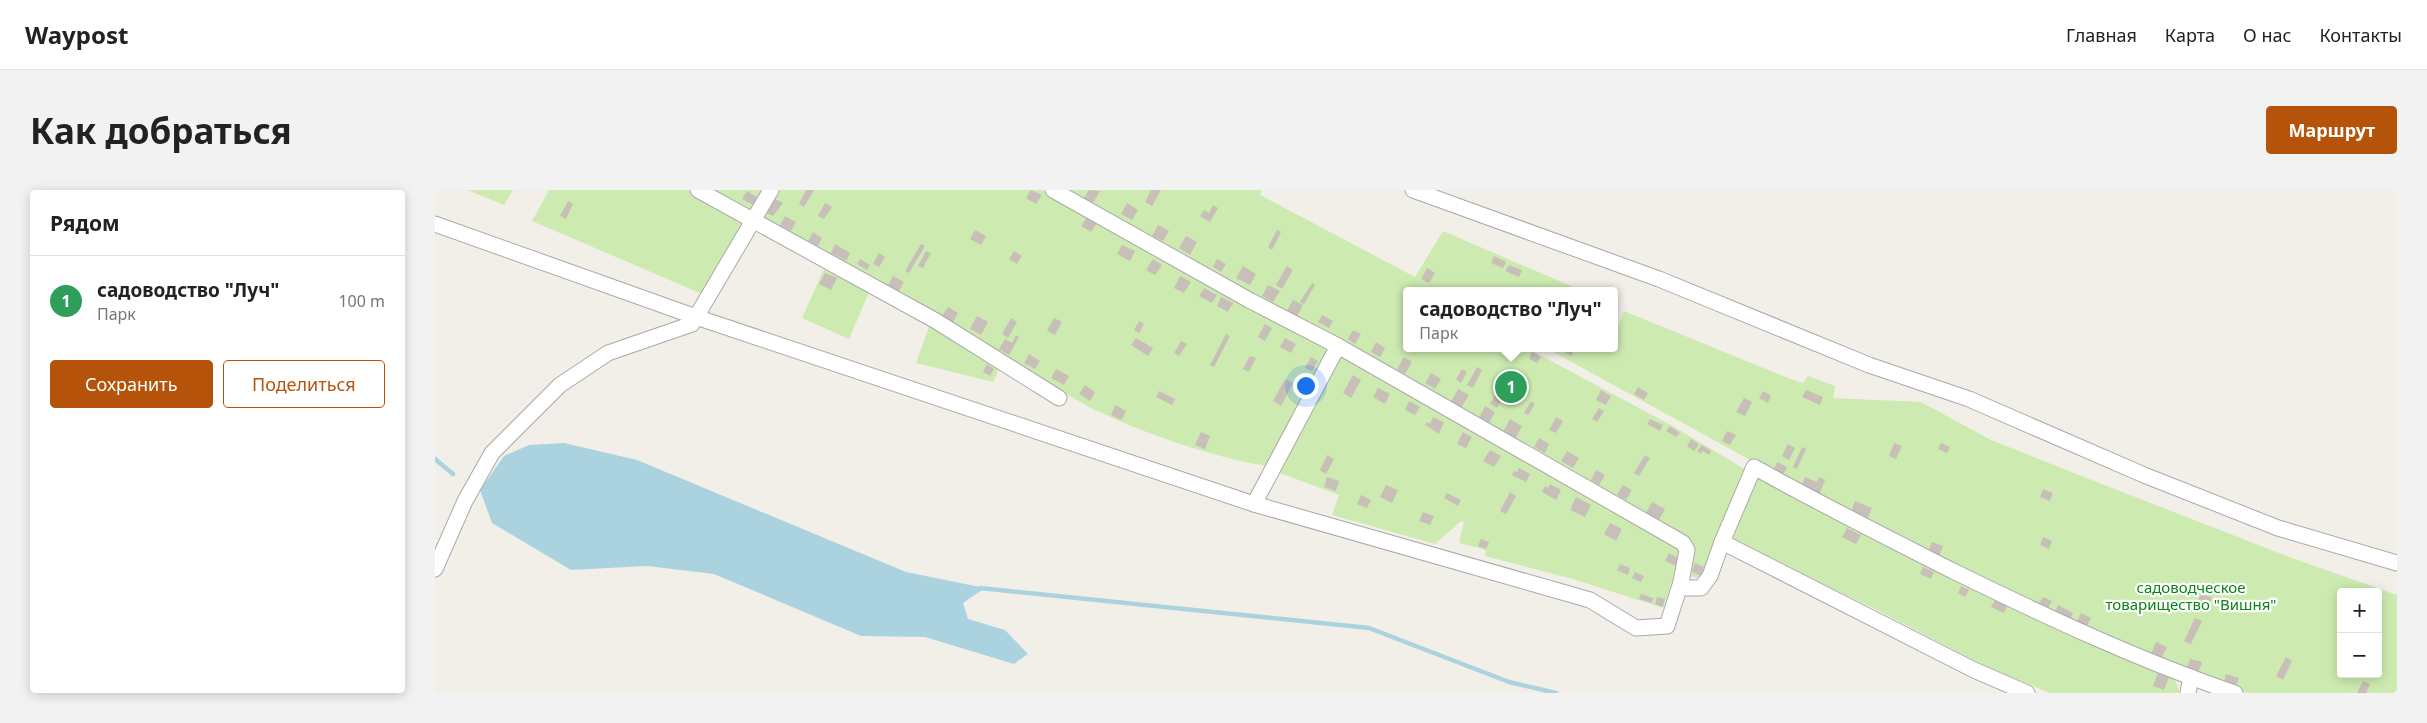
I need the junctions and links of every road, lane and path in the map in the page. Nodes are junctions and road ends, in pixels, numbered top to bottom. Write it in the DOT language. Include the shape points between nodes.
graph roads {
  1 [pos="698,190"];
  2 [pos="771,190"];
  3 [pos="1053,190"];
  4 [pos="1413,190"];
  5 [pos="753,222"];
  6 [pos="435,224"];
  7 [pos="696,317"];
  8 [pos="1338,346"];
  9 [pos="1059,398"];
  10 [pos="1254,504"];
  11 [pos="1722,542"];
  12 [pos="2397,563"];
  13 [pos="435,569"];
  14 [pos="1681,582"];
  15 [pos="2191,677"];
  16 [pos="2027,693"];
  17 [pos="2188,693"];
  18 [pos="2235,693"];
  1 -- 5 [label="lane"];
  2 -- 5 [label="lane"];
  3 -- 8 [label="lane"];
  4 -- 12 [label="lane" via="1659,279 1869,365 1969,399 2144,475 2278,528"];
  5 -- 7 [label="lane"];
  5 -- 9 [label="lane" via="936,321"];
  6 -- 7 [label="lane"];
  7 -- 10 [label="lane"];
  7 -- 13 [label="lane" via="692,324 607,353 560,385 492,453 465,501"];
  8 -- 10 [label="lane"];
  8 -- 14 [label="lane" via="1683,544 1687,550"];
  10 -- 14 [label="lane" via="1591,600 1636,628 1667,626"];
  11 -- 14 [label="lane" via="1710,576 1701,588 1687,588"];
  11 -- 15 [label="lane" via="1755,467 1847,518 2009,599"];
  11 -- 16 [label="lane" via="1974,670"];
  15 -- 17 [label="lane"];
  15 -- 18 [label="lane"];
}
